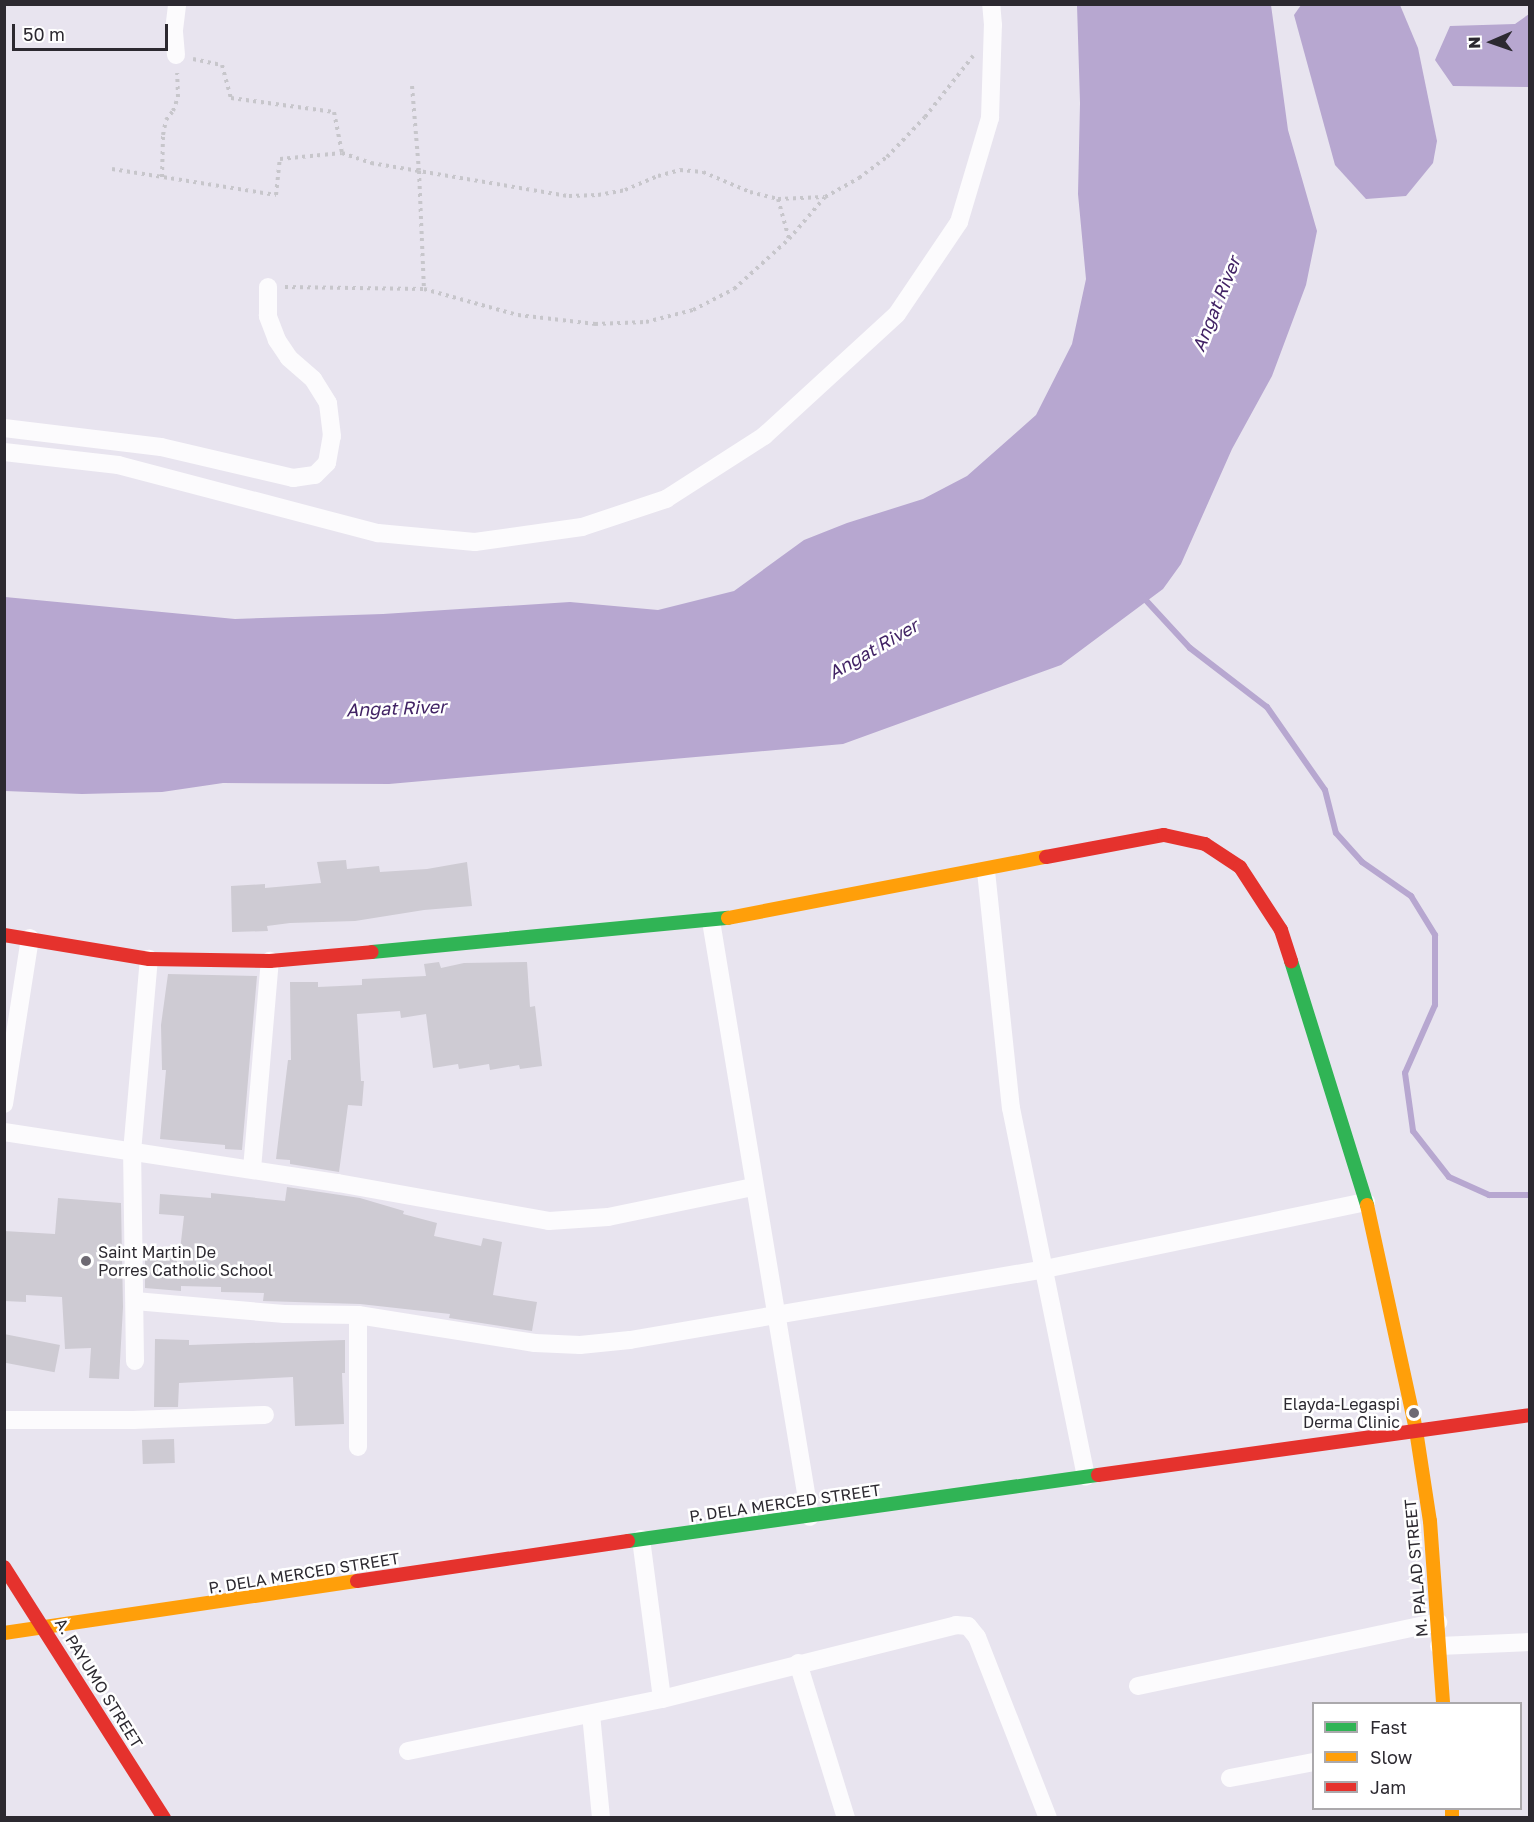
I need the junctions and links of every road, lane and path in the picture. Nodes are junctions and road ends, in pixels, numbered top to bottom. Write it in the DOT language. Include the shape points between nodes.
graph roads {
  1 [pos="177,4"];
  2 [pos="991,4"];
  3 [pos="993,25"];
  4 [pos="176,55"];
  5 [pos="412,86"];
  6 [pos="342,153"];
  7 [pos="112,169"];
  8 [pos="419,171"];
  9 [pos="162,177"];
  10 [pos="825,196"];
  11 [pos="778,199"];
  12 [pos="789,239"];
  13 [pos="268,287"];
  14 [pos="423,289"];
  15 [pos="4,428"];
  16 [pos="4,452"];
  17 [pos="986,871"];
  18 [pos="711,921"];
  19 [pos="4,934"];
  20 [pos="30,938"];
  21 [pos="149,959"];
  22 [pos="270,961"];
  23 [pos="4,1104"];
  24 [pos="4,1132"];
  25 [pos="132,1152"];
  26 [pos="252,1169"];
  27 [pos="753,1187"];
  28 [pos="1366,1202"];
  29 [pos="1045,1269"];
  30 [pos="135,1301"];
  31 [pos="775,1314"];
  32 [pos="358,1315"];
  33 [pos="135,1361"];
  34 [pos="265,1415"];
  35 [pos="1530,1415"];
  36 [pos="4,1420"];
  37 [pos="1416,1430"];
  38 [pos="358,1447"];
  39 [pos="1086,1476"];
  40 [pos="810,1517"];
  41 [pos="641,1539"];
  42 [pos="4,1567"];
  43 [pos="1438,1622"];
  44 [pos="45,1628"];
  45 [pos="4,1633"];
  46 [pos="1530,1642"];
  47 [pos="1439,1646"];
  48 [pos="798,1663"];
  49 [pos="1138,1686"];
  50 [pos="662,1699"];
  51 [pos="1443,1702"];
  52 [pos="591,1714"];
  53 [pos="408,1751"];
  54 [pos="1312,1762"];
  55 [pos="1230,1778"];
  56 [pos="165,1818"];
  57 [pos="601,1818"];
  58 [pos="846,1818"];
  59 [pos="1048,1818"];
  1 -- 4 [label="street"];
  2 -- 3 [label="street"];
  3 -- 10 [label="path" via="960,76 887,157"];
  3 -- 16 [label="street" via="990,118 959,222 897,314 764,436 666,499 582,527 475,542 378,533 118,465"];
  4 -- 6 [label="path" via="222,65 231,98 334,112"];
  4 -- 9 [label="path" via="178,97 163,135"];
  5 -- 8 [label="path"];
  6 -- 8 [label="path" via="371,163"];
  6 -- 9 [label="path" via="280,159 276,195"];
  7 -- 9 [label="path"];
  8 -- 11 [label="path" via="569,196 625,190 680,170 703,172"];
  8 -- 14 [label="path"];
  10 -- 11 [label="path"];
  10 -- 12 [label="path"];
  11 -- 12 [label="path"];
  12 -- 14 [label="path" via="734,289 693,310 646,322 595,324 518,315"];
  13 -- 14 [label="path"];
  13 -- 15 [label="street" via="268,316 277,340 289,358 313,379 328,403 332,436 327,463 315,475 293,478 161,447"];
  17 -- 18 [label="street, M. PALAD STREET"];
  17 -- 28 [label="street, M. PALAD STREET" via="1164,835 1205,844 1240,867 1281,930"];
  17 -- 29 [label="street" via="1011,1108"];
  18 -- 22 [label="street, M. PALAD STREET"];
  18 -- 27 [label="street"];
  19 -- 20 [label="street, M. PALAD STREET"];
  20 -- 21 [label="street, M. PALAD STREET"];
  20 -- 23 [label="street"];
  21 -- 22 [label="street, M. PALAD STREET"];
  21 -- 25 [label="street"];
  22 -- 26 [label="street"];
  24 -- 25 [label="street"];
  25 -- 26 [label="street"];
  25 -- 30 [label="street"];
  26 -- 27 [label="street" via="549,1221 608,1217"];
  27 -- 31 [label="street"];
  28 -- 29 [label="street"];
  28 -- 37 [label="street, M. PALAD STREET"];
  29 -- 31 [label="street"];
  29 -- 39 [label="street"];
  30 -- 32 [label="street" via="284,1314"];
  30 -- 33 [label="street"];
  31 -- 32 [label="street" via="580,1346 501,1338"];
  31 -- 40 [label="street"];
  32 -- 38 [label="street"];
  34 -- 36 [label="street"];
  35 -- 37 [label="street, P. DELA MERCED STREET"];
  37 -- 39 [label="street, P. DELA MERCED STREET"];
  37 -- 43 [label="street, M. PALAD STREET" via="1430,1521"];
  39 -- 40 [label="street, P. DELA MERCED STREET"];
  40 -- 41 [label="street, P. DELA MERCED STREET"];
  41 -- 44 [label="street, P. DELA MERCED STREET"];
  41 -- 50 [label="street"];
  42 -- 44 [label="street, A. PAYUMO STREET"];
  43 -- 47 [label="street, M. PALAD STREET"];
  43 -- 49 [label="street"];
  44 -- 45 [label="street, P. DELA MERCED STREET"];
  44 -- 56 [label="street, A. PAYUMO STREET"];
  46 -- 47 [label="street"];
  47 -- 51 [label="street, M. PALAD STREET"];
  48 -- 50 [label="street"];
  48 -- 58 [label="street"];
  48 -- 59 [label="street" via="956,1625 968,1626 977,1637"];
  50 -- 52 [label="street"];
  52 -- 53 [label="street"];
  52 -- 57 [label="street"];
  54 -- 55 [label="street"];
}
